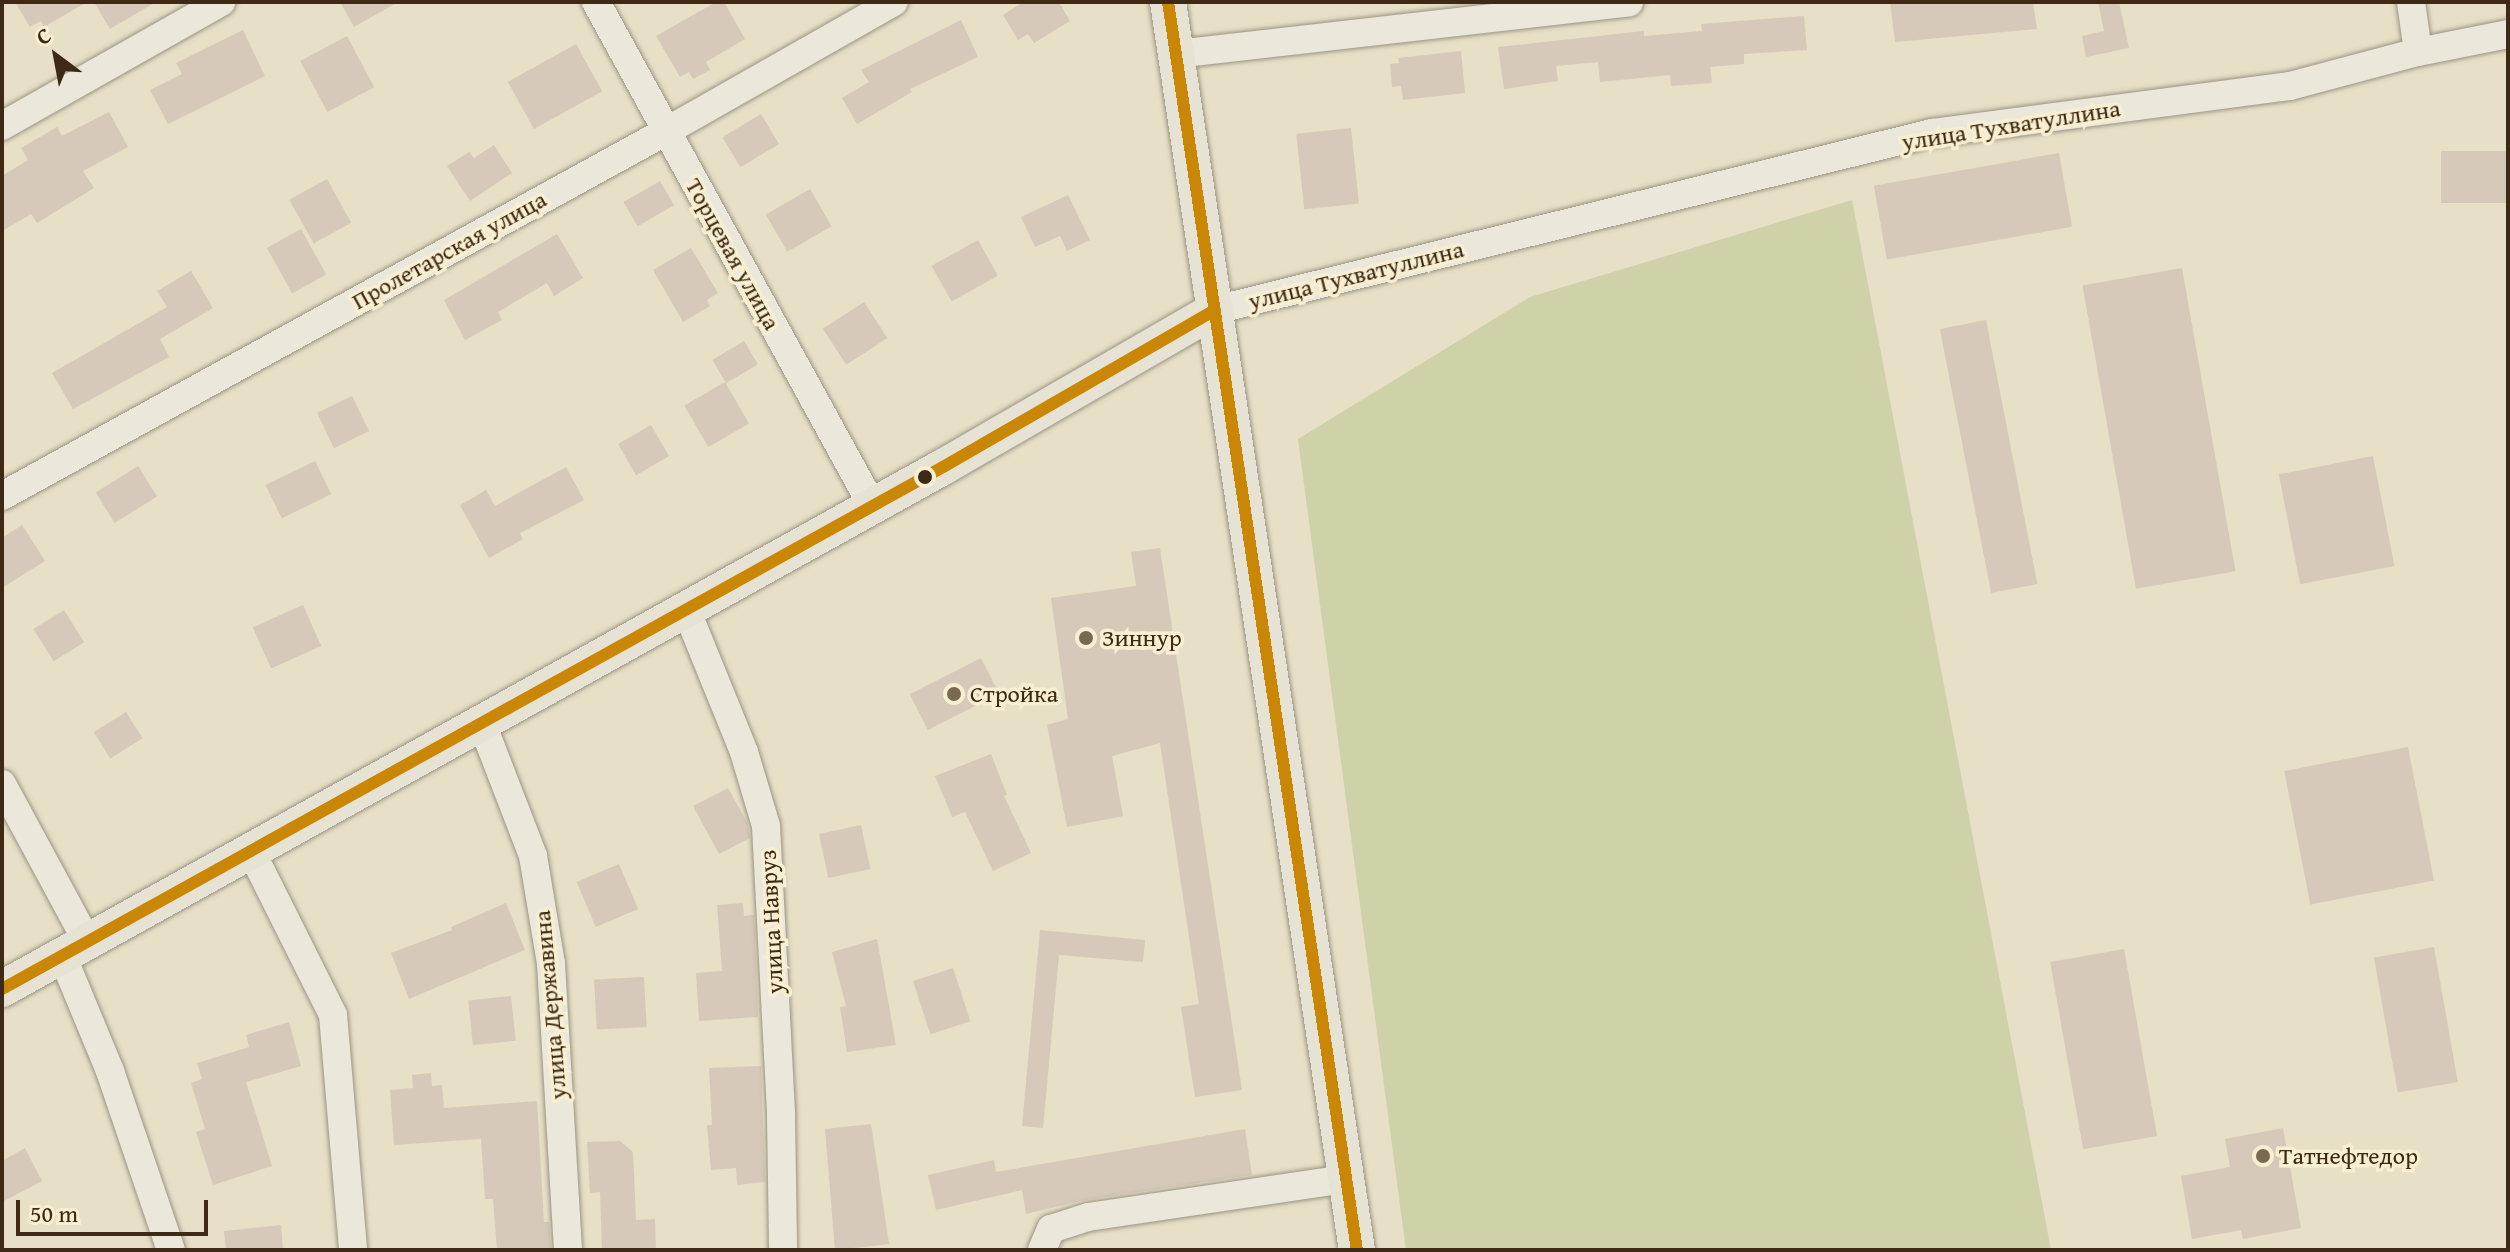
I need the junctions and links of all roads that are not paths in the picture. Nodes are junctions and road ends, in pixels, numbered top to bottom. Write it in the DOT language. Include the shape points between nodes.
graph roads {
  1 [pos="221,2"];
  2 [pos="596,2"];
  3 [pos="894,2"];
  4 [pos="1168,2"];
  5 [pos="1629,2"];
  6 [pos="2411,2"];
  7 [pos="2508,34"];
  8 [pos="2418,52"];
  9 [pos="1176,54"];
  10 [pos="2,126"];
  11 [pos="665,132"];
  12 [pos="1215,310"];
  13 [pos="2,496"];
  14 [pos="872,505"];
  15 [pos="686,609"];
  16 [pos="481,721"];
  17 [pos="2,784"];
  18 [pos="251,851"];
  19 [pos="75,948"];
  20 [pos="2,989"];
  21 [pos="1346,1179"];
  22 [pos="171,1250"];
  23 [pos="353,1250"];
  24 [pos="568,1250"];
  25 [pos="783,1250"];
  26 [pos="1042,1250"];
  27 [pos="1357,1250"];
  1 -- 10 [label="street"];
  2 -- 11 [label="street, Торцевая улица"];
  3 -- 11 [label="street, Пролетарская улица"];
  4 -- 9 [label="main road"];
  5 -- 9 [label="street"];
  6 -- 8 [label="street"];
  7 -- 8 [label="street, улица Тухватуллина"];
  8 -- 12 [label="street, улица Тухватуллина" via="2290,86 1932,133"];
  9 -- 12 [label="main road"];
  11 -- 13 [label="street, Пролетарская улица"];
  11 -- 14 [label="street, Торцевая улица"];
  12 -- 14 [label="main road, улица Тухватуллина"];
  12 -- 21 [label="main road"];
  14 -- 15 [label="main road, улица Тухватуллина"];
  15 -- 16 [label="main road, улица Тухватуллина"];
  15 -- 25 [label="street, улица Навруз" via="744,752 766,826"];
  16 -- 18 [label="main road, улица Тухватуллина"];
  16 -- 24 [label="street, улица Державина" via="533,856 551,964"];
  17 -- 19 [label="street"];
  18 -- 19 [label="main road, улица Тухватуллина"];
  18 -- 23 [label="street" via="333,1015"];
  19 -- 20 [label="main road, улица Тухватуллина"];
  19 -- 22 [label="street"];
  21 -- 26 [label="street" via="1088,1217 1051,1229"];
  21 -- 27 [label="main road"];
}
